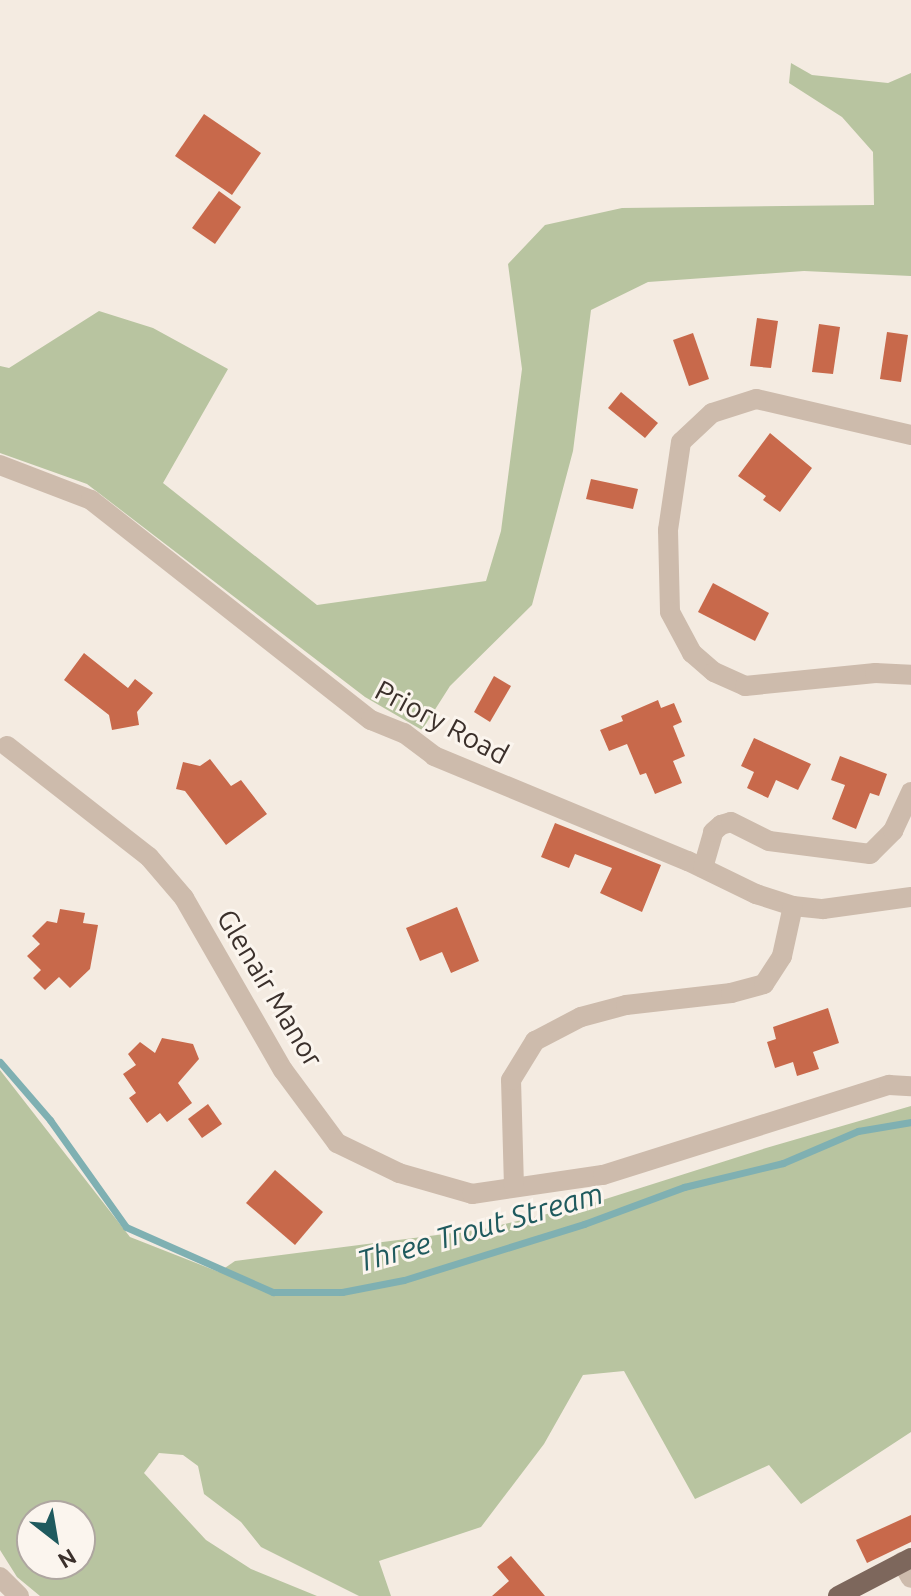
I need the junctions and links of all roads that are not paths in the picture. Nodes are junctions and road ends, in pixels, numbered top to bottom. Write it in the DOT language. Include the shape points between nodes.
graph roads {
  1 [pos="911,435"];
  2 [pos="0,465"];
  3 [pos="911,675"];
  4 [pos="7,746"];
  5 [pos="911,792"];
  6 [pos="703,868"];
  7 [pos="911,897"];
  8 [pos="793,906"];
  9 [pos="911,1086"];
  10 [pos="514,1187"];
  11 [pos="908,1566"];
  12 [pos="0,1577"];
  13 [pos="19,1596"];
  14 [pos="838,1596"];
  1 -- 3 [label="street" via="756,399 712,413 681,442 668,530 670,612 692,653 714,672 745,686 875,673"];
  2 -- 6 [label="street, Priory Road" via="91,500 371,720 404,733 434,756"];
  4 -- 10 [label="street, Glenair Manor" via="149,857 184,898 283,1070 337,1143 399,1173 472,1194"];
  5 -- 6 [label="street" via="893,831 870,854 769,841 731,822 713,832"];
  6 -- 8 [label="street, Priory Road"];
  7 -- 8 [label="street, Priory Road" via="823,909"];
  8 -- 10 [label="street" via="782,956 764,984 626,1005 581,1017 535,1041 511,1080"];
  9 -- 10 [label="street, Glenair Manor" via="889,1085 603,1175"];
  11 -- 14 [label="main road"];
  12 -- 13 [label="street"];
}
